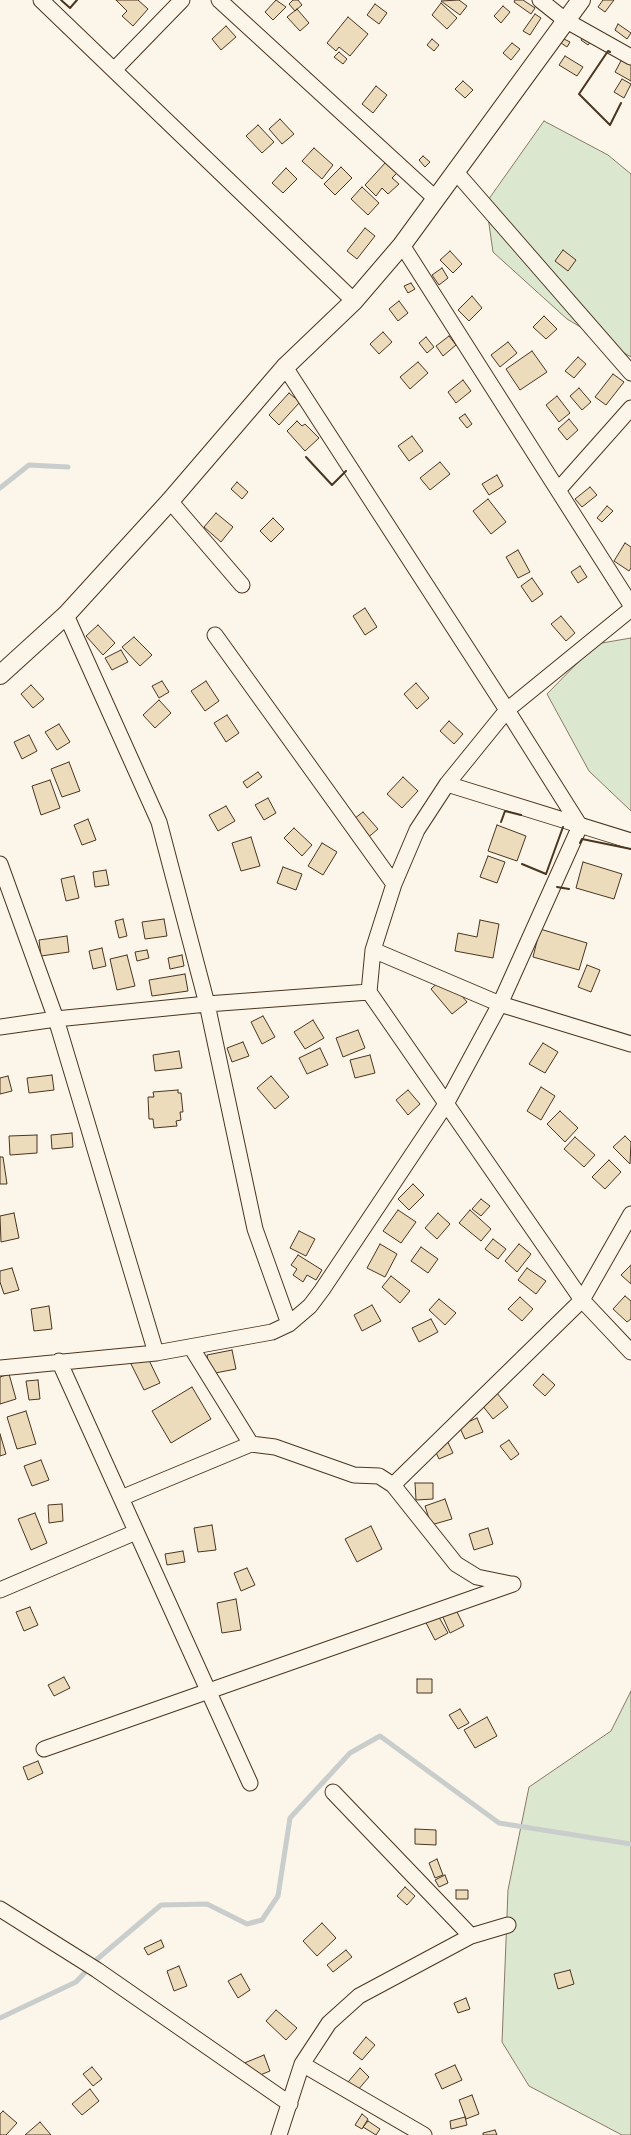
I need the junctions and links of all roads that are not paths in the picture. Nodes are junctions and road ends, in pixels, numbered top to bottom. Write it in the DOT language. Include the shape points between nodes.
graph roads {
  1 [pos="41,0"];
  2 [pos="182,0"];
  3 [pos="219,0"];
  4 [pos="540,0"];
  5 [pos="581,0"];
  6 [pos="565,20"];
  7 [pos="631,57"];
  8 [pos="114,70"];
  9 [pos="455,171"];
  10 [pos="435,198"];
  11 [pos="402,245"];
  12 [pos="354,301"];
  13 [pos="285,367"];
  14 [pos="631,373"];
  15 [pos="631,408"];
  16 [pos="559,489"];
  17 [pos="170,501"];
  18 [pos="242,585"];
  19 [pos="631,605"];
  20 [pos="631,609"];
  21 [pos="66,615"];
  22 [pos="215,635"];
  23 [pos="0,675"];
  24 [pos="507,710"];
  25 [pos="447,784"];
  26 [pos="580,826"];
  27 [pos="631,841"];
  28 [pos="0,864"];
  29 [pos="394,884"];
  30 [pos="373,950"];
  31 [pos="370,992"];
  32 [pos="207,1004"];
  33 [pos="500,1004"];
  34 [pos="56,1019"];
  35 [pos="0,1027"];
  36 [pos="631,1044"];
  37 [pos="446,1104"];
  38 [pos="631,1214"];
  39 [pos="582,1300"];
  40 [pos="290,1324"];
  41 [pos="191,1347"];
  42 [pos="631,1352"];
  43 [pos="156,1353"];
  44 [pos="59,1361"];
  45 [pos="0,1368"];
  46 [pos="251,1444"];
  47 [pos="393,1485"];
  48 [pos="121,1498"];
  49 [pos="136,1532"];
  50 [pos="0,1590"];
  51 [pos="208,1691"];
  52 [pos="44,1749"];
  53 [pos="250,1783"];
  54 [pos="333,1792"];
  55 [pos="0,1909"];
  56 [pos="508,1925"];
  57 [pos="471,1936"];
  58 [pos="302,2064"];
  59 [pos="290,2104"];
  60 [pos="279,2135"];
  61 [pos="424,2135"];
  1 -- 8 [label="street"];
  2 -- 8 [label="street"];
  3 -- 10 [label="street"];
  4 -- 6 [label="street"];
  5 -- 6 [label="street"];
  6 -- 7 [label="street"];
  6 -- 9 [label="street"];
  8 -- 12 [label="street"];
  9 -- 10 [label="street"];
  9 -- 14 [label="street"];
  10 -- 11 [label="street"];
  11 -- 12 [label="street"];
  11 -- 16 [label="street"];
  12 -- 13 [label="street"];
  13 -- 17 [label="street"];
  13 -- 24 [label="street"];
  15 -- 16 [label="street"];
  16 -- 19 [label="street"];
  17 -- 18 [label="street"];
  17 -- 21 [label="street"];
  20 -- 24 [label="street"];
  21 -- 23 [label="street"];
  21 -- 32 [label="street" via="159,822"];
  22 -- 29 [label="street"];
  24 -- 25 [label="street"];
  24 -- 26 [label="street"];
  25 -- 26 [label="street"];
  25 -- 29 [label="street" via="417,830"];
  26 -- 27 [label="street"];
  26 -- 33 [label="street"];
  28 -- 34 [label="street"];
  29 -- 30 [label="street"];
  30 -- 31 [label="street"];
  30 -- 33 [label="street"];
  31 -- 32 [label="street"];
  31 -- 37 [label="street"];
  32 -- 34 [label="street"];
  32 -- 40 [label="street" via="255,1230"];
  33 -- 36 [label="street"];
  33 -- 37 [label="street"];
  34 -- 35 [label="street"];
  34 -- 43 [label="street"];
  37 -- 39 [label="street"];
  37 -- 40 [label="street" via="322,1290 310,1306"];
  38 -- 39 [label="street"];
  39 -- 42 [label="street"];
  39 -- 47 [label="street"];
  40 -- 41 [label="street" via="272,1332"];
  41 -- 43 [label="street"];
  41 -- 46 [label="street"];
  43 -- 44 [label="street"];
  44 -- 45 [label="street"];
  44 -- 48 [label="street"];
  46 -- 47 [label="street" via="275,1447 354,1475 379,1476"];
  46 -- 48 [label="street"];
  47 -- 51 [label="street" via="456,1564 477,1577 513,1584"];
  48 -- 49 [label="street"];
  49 -- 50 [label="street"];
  49 -- 51 [label="street"];
  51 -- 52 [label="street"];
  51 -- 53 [label="street"];
  54 -- 57 [label="street"];
  55 -- 59 [label="street" via="97,1970"];
  56 -- 57 [label="street"];
  57 -- 58 [label="street" via="359,1996 329,2023"];
  58 -- 59 [label="street"];
  58 -- 61 [label="street"];
  59 -- 60 [label="street"];
}
